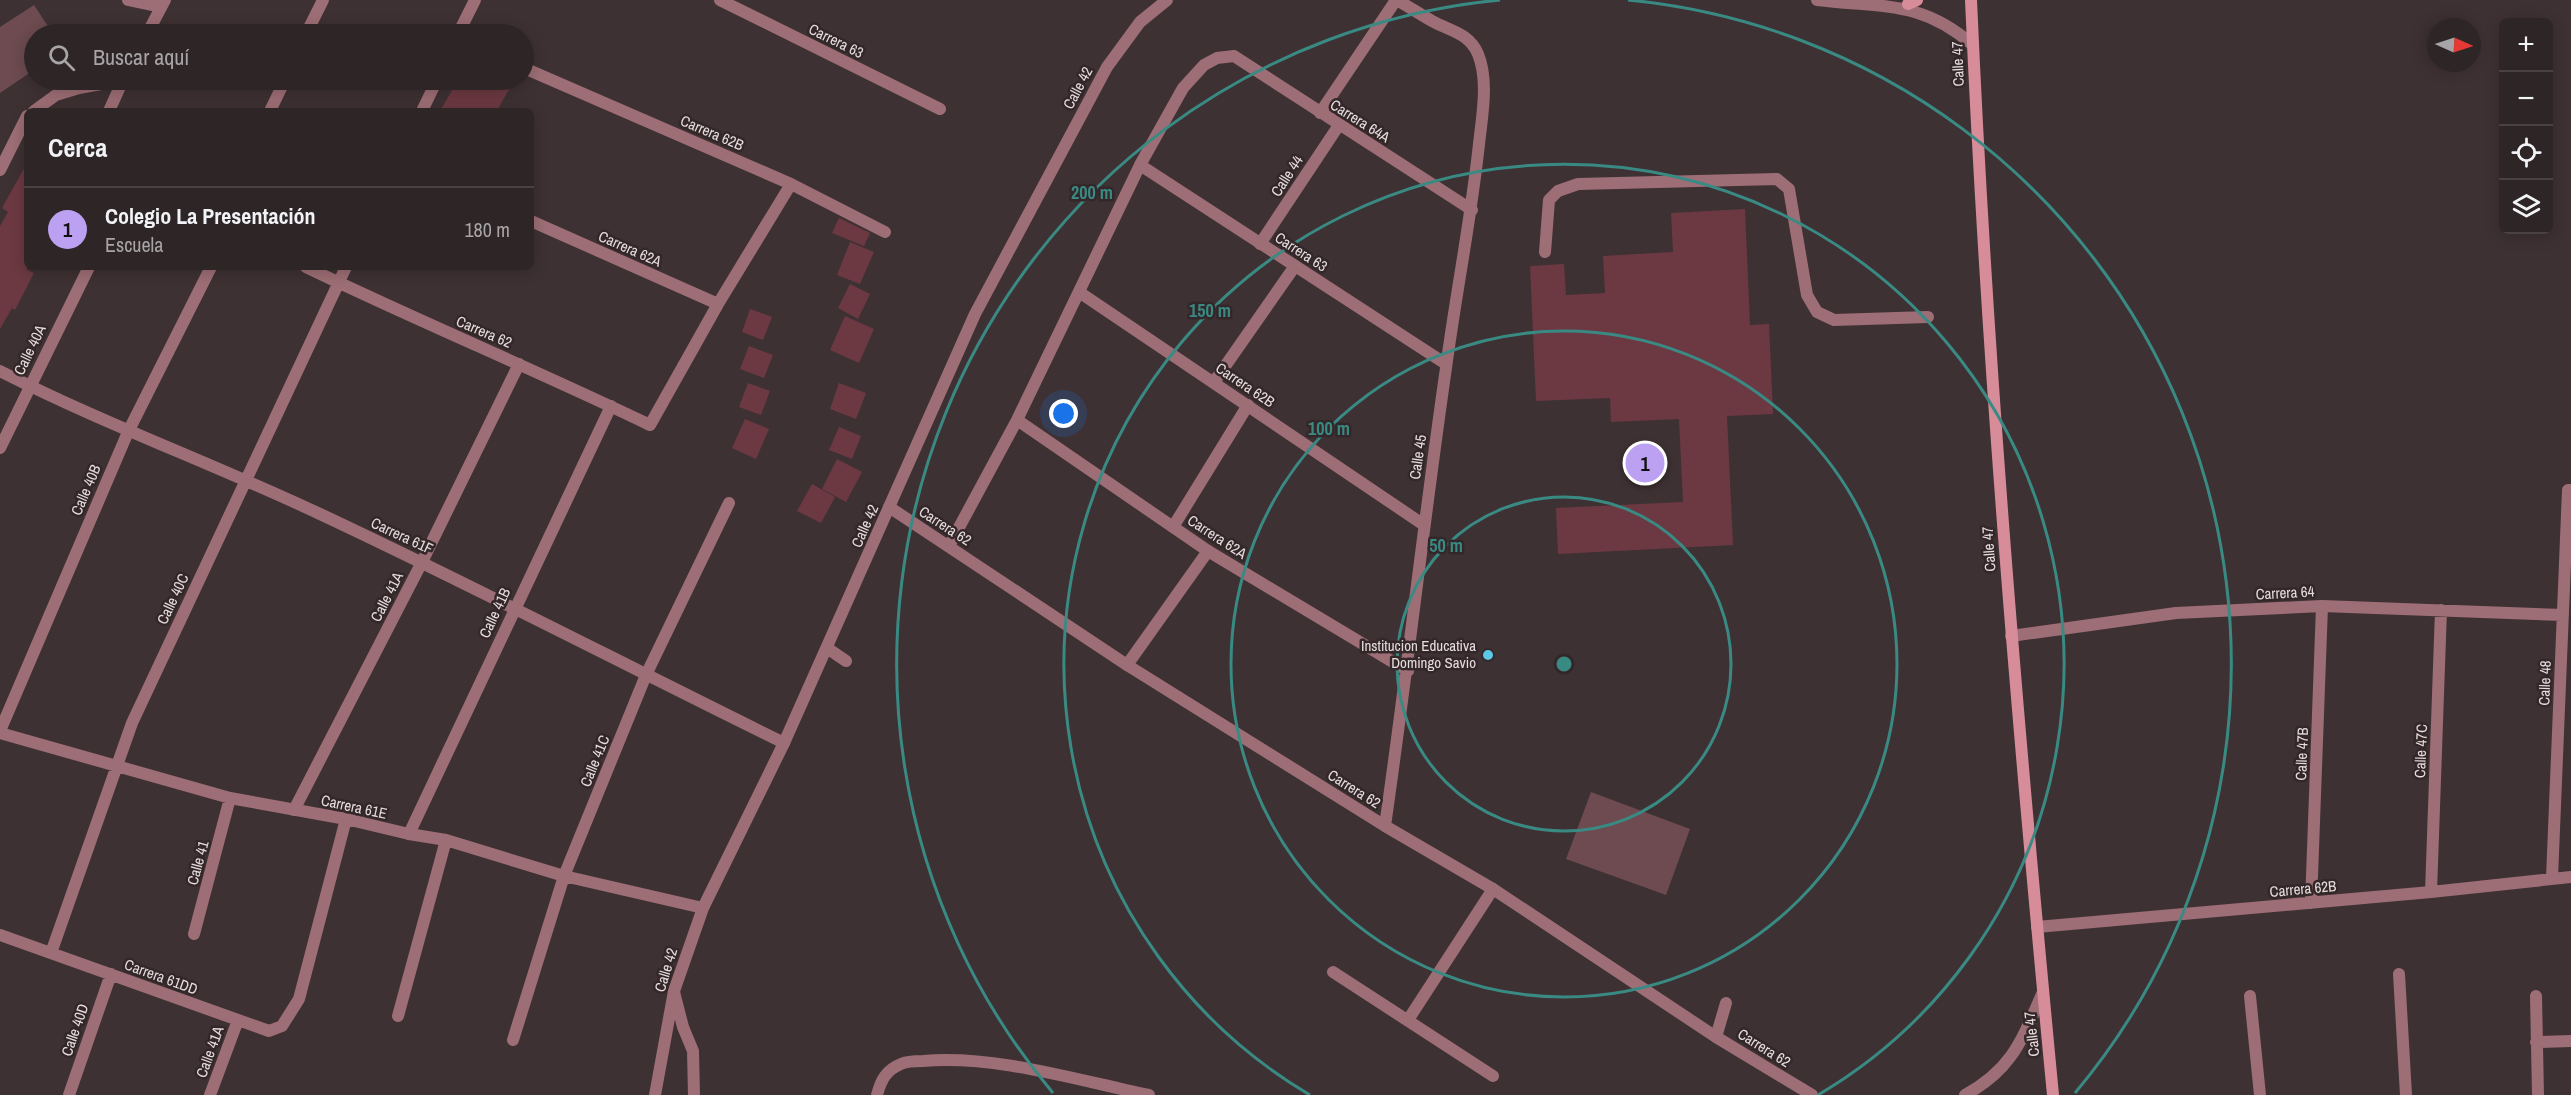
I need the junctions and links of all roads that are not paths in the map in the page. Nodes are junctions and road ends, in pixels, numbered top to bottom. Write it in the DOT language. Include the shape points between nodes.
graph roads {
  1 [pos="128,0"];
  2 [pos="323,0"];
  3 [pos="475,0"];
  4 [pos="720,0"];
  5 [pos="1167,0"];
  6 [pos="1397,0"];
  7 [pos="1817,0"];
  8 [pos="1971,0"];
  9 [pos="1912,2"];
  10 [pos="163,4"];
  11 [pos="152,24"];
  12 [pos="311,24"];
  13 [pos="463,24"];
  14 [pos="1973,45"];
  15 [pos="534,72"];
  16 [pos="72,90"];
  17 [pos="118,90"];
  18 [pos="280,90"];
  19 [pos="432,90"];
  20 [pos="38,108"];
  21 [pos="110,108"];
  22 [pos="271,108"];
  23 [pos="423,108"];
  24 [pos="940,109"];
  25 [pos="1320,113"];
  26 [pos="24,122"];
  27 [pos="1339,125"];
  28 [pos="1140,165"];
  29 [pos="0,170"];
  30 [pos="791,184"];
  31 [pos="1472,210"];
  32 [pos="534,222"];
  33 [pos="885,232"];
  34 [pos="1260,244"];
  35 [pos="1545,252"];
  36 [pos="1295,266"];
  37 [pos="87,270"];
  38 [pos="209,270"];
  39 [pos="312,270"];
  40 [pos="344,270"];
  41 [pos="338,282"];
  42 [pos="1078,292"];
  43 [pos="718,304"];
  44 [pos="1928,317"];
  45 [pos="519,364"];
  46 [pos="1446,364"];
  47 [pos="0,371"];
  48 [pos="1214,382"];
  49 [pos="29,386"];
  50 [pos="1248,405"];
  51 [pos="611,406"];
  52 [pos="1017,420"];
  53 [pos="128,432"];
  54 [pos="0,448"];
  55 [pos="244,482"];
  56 [pos="2570,490"];
  57 [pos="729,503"];
  58 [pos="889,507"];
  59 [pos="1424,525"];
  60 [pos="1173,527"];
  61 [pos="949,546"];
  62 [pos="1208,551"];
  63 [pos="422,562"];
  64 [pos="2322,606"];
  65 [pos="513,609"];
  66 [pos="2441,610"];
  67 [pos="2563,615"];
  68 [pos="2011,636"];
  69 [pos="827,648"];
  70 [pos="846,661"];
  71 [pos="1126,665"];
  72 [pos="1407,671"];
  73 [pos="646,675"];
  74 [pos="0,732"];
  75 [pos="784,743"];
  76 [pos="116,767"];
  77 [pos="230,798"];
  78 [pos="294,810"];
  79 [pos="346,819"];
  80 [pos="1385,826"];
  81 [pos="409,834"];
  82 [pos="446,840"];
  83 [pos="564,876"];
  84 [pos="2571,877"];
  85 [pos="2552,878"];
  86 [pos="1493,889"];
  87 [pos="2431,892"];
  88 [pos="2311,903"];
  89 [pos="703,908"];
  90 [pos="2037,927"];
  91 [pos="194,934"];
  92 [pos="0,935"];
  93 [pos="51,953"];
  94 [pos="1334,972"];
  95 [pos="111,974"];
  96 [pos="2399,974"];
  97 [pos="674,991"];
  98 [pos="2043,992"];
  99 [pos="2250,996"];
  100 [pos="2536,996"];
  101 [pos="1726,1003"];
  102 [pos="398,1016"];
  103 [pos="237,1020"];
  104 [pos="1408,1020"];
  105 [pos="1716,1037"];
  106 [pos="513,1041"];
  107 [pos="2571,1041"];
  108 [pos="2536,1042"];
  109 [pos="1493,1076"];
  110 [pos="1808,1094"];
  111 [pos="69,1095"];
  112 [pos="210,1095"];
  113 [pos="655,1095"];
  114 [pos="694,1095"];
  115 [pos="877,1095"];
  116 [pos="1149,1095"];
  117 [pos="1965,1095"];
  118 [pos="2053,1095"];
  119 [pos="2260,1095"];
  120 [pos="2406,1095"];
  121 [pos="2538,1095"];
  1 -- 10 [label="street"];
  2 -- 12 [label="street"];
  3 -- 13 [label="street"];
  4 -- 24 [label="street, Carrera 63"];
  5 -- 58 [label="street, Calle 42" via="1140,22 1107,67 975,314"];
  6 -- 25 [label="street"];
  6 -- 31 [label="street, Calle 45" via="1456,30 1471,42 1479,56 1484,93"];
  7 -- 9 [label="street"];
  8 -- 14 [label="main road, Calle 47"];
  9 -- 14 [label="street" via="1952,24"];
  10 -- 11 [label="street"];
  14 -- 68 [label="main road, Calle 47" via="1987,315"];
  15 -- 30 [label="street, Carrera 62B"];
  16 -- 20 [label="street" via="56,95"];
  17 -- 21 [label="street"];
  18 -- 22 [label="street"];
  19 -- 23 [label="street"];
  25 -- 27 [label="street, Carrera 64A"];
  25 -- 28 [label="street, Carrera 64A" via="1234,56 1217,58 1204,65 1183,88"];
  26 -- 29 [label="street"];
  27 -- 31 [label="street, Carrera 64A"];
  27 -- 34 [label="street, Calle 44"];
  28 -- 34 [label="street, Carrera 63"];
  28 -- 42 [label="street"];
  30 -- 33 [label="street, Carrera 62B"];
  30 -- 43 [label="street"];
  31 -- 46 [label="street, Calle 45"];
  32 -- 43 [label="street, Carrera 62A"];
  34 -- 36 [label="street, Carrera 63"];
  35 -- 44 [label="street" via="1549,200 1558,191 1578,184 1777,179 1789,189 1807,296 1816,312 1834,320"];
  36 -- 46 [label="street, Carrera 63"];
  36 -- 48 [label="street"];
  37 -- 49 [label="street, Calle 40A"];
  38 -- 53 [label="street, Calle 40B"];
  39 -- 41 [label="street, Carrera 62"];
  40 -- 41 [label="street, Calle 40C"];
  41 -- 45 [label="street, Carrera 62"];
  41 -- 55 [label="street, Calle 40C"];
  42 -- 48 [label="street, Carrera 62B"];
  42 -- 52 [label="street"];
  43 -- 51 [label="street, Carrera 62" via="650,425"];
  45 -- 51 [label="street, Carrera 62"];
  45 -- 63 [label="street, Calle 41A"];
  46 -- 59 [label="street, Calle 45"];
  47 -- 49 [label="street, Carrera 61F"];
  48 -- 50 [label="street, Carrera 62B"];
  49 -- 53 [label="street, Carrera 61F"];
  49 -- 54 [label="street, Calle 40A"];
  50 -- 59 [label="street, Carrera 62B"];
  50 -- 60 [label="street"];
  51 -- 65 [label="street, Calle 41B"];
  52 -- 60 [label="street, Carrera 62A"];
  52 -- 61 [label="street"];
  53 -- 55 [label="street, Carrera 61F"];
  53 -- 74 [label="street, Calle 40B"];
  55 -- 63 [label="street, Carrera 61F"];
  55 -- 76 [label="street, Calle 40C" via="132,723"];
  56 -- 67 [label="street, Calle 48"];
  57 -- 73 [label="street, Calle 41C"];
  58 -- 61 [label="street, Carrera 62"];
  58 -- 69 [label="street, Calle 42"];
  59 -- 72 [label="street, Calle 45"];
  60 -- 62 [label="street, Carrera 62A"];
  61 -- 71 [label="street, Carrera 62"];
  62 -- 71 [label="street"];
  62 -- 72 [label="street, Carrera 62A"];
  63 -- 65 [label="street, Carrera 61F"];
  63 -- 78 [label="street, Calle 41A"];
  64 -- 66 [label="street, Carrera 64"];
  64 -- 68 [label="street, Carrera 64" via="2176,613"];
  64 -- 88 [label="street, Calle 47B"];
  65 -- 73 [label="street, Carrera 61F"];
  65 -- 81 [label="street, Calle 41B"];
  66 -- 67 [label="street, Carrera 64"];
  66 -- 87 [label="street, Calle 47C"];
  67 -- 85 [label="street, Calle 48"];
  68 -- 90 [label="main road, Calle 47"];
  69 -- 70 [label="street"];
  69 -- 75 [label="street, Calle 42"];
  71 -- 80 [label="street, Carrera 62"];
  72 -- 80 [label="street, Calle 45"];
  73 -- 75 [label="street, Carrera 61F"];
  73 -- 83 [label="street, Calle 41C"];
  74 -- 76 [label="street, Carrera 61E"];
  75 -- 89 [label="street, Calle 42"];
  76 -- 77 [label="street, Carrera 61E"];
  76 -- 93 [label="street, Calle 40C"];
  77 -- 78 [label="street, Carrera 61E"];
  77 -- 91 [label="street, Calle 41"];
  78 -- 79 [label="street, Carrera 61E"];
  79 -- 81 [label="street, Carrera 61E"];
  79 -- 103 [label="street, Carrera 61DD" via="299,999 282,1026 269,1031"];
  80 -- 86 [label="street, Carrera 62"];
  81 -- 82 [label="street, Carrera 61E"];
  82 -- 83 [label="street, Carrera 61E"];
  82 -- 102 [label="street"];
  83 -- 89 [label="street, Carrera 61E"];
  83 -- 106 [label="street, Calle 41C"];
  84 -- 85 [label="street, Carrera 62B"];
  85 -- 87 [label="street, Carrera 62B"];
  86 -- 104 [label="street"];
  86 -- 105 [label="street, Carrera 62"];
  87 -- 88 [label="street, Carrera 62B"];
  88 -- 90 [label="street, Carrera 62B"];
  89 -- 97 [label="street, Calle 42"];
  90 -- 98 [label="main road, Calle 47"];
  92 -- 93 [label="street, Carrera 61DD"];
  93 -- 95 [label="street, Carrera 61DD"];
  94 -- 104 [label="street"];
  95 -- 103 [label="street, Carrera 61DD"];
  95 -- 111 [label="street, Calle 40D"];
  96 -- 120 [label="street"];
  97 -- 113 [label="street, Calle 42"];
  97 -- 114 [label="street" via="693,1051"];
  98 -- 117 [label="street" via="2018,1049 1988,1083"];
  98 -- 118 [label="main road, Calle 47"];
  99 -- 119 [label="street"];
  100 -- 108 [label="street"];
  101 -- 105 [label="street"];
  103 -- 112 [label="street, Calle 41A"];
  104 -- 109 [label="street"];
  105 -- 110 [label="street, Carrera 62"];
  107 -- 108 [label="street"];
  108 -- 121 [label="street"];
  115 -- 116 [label="street" via="880,1082 903,1062 936,1060 987,1061"];
}
